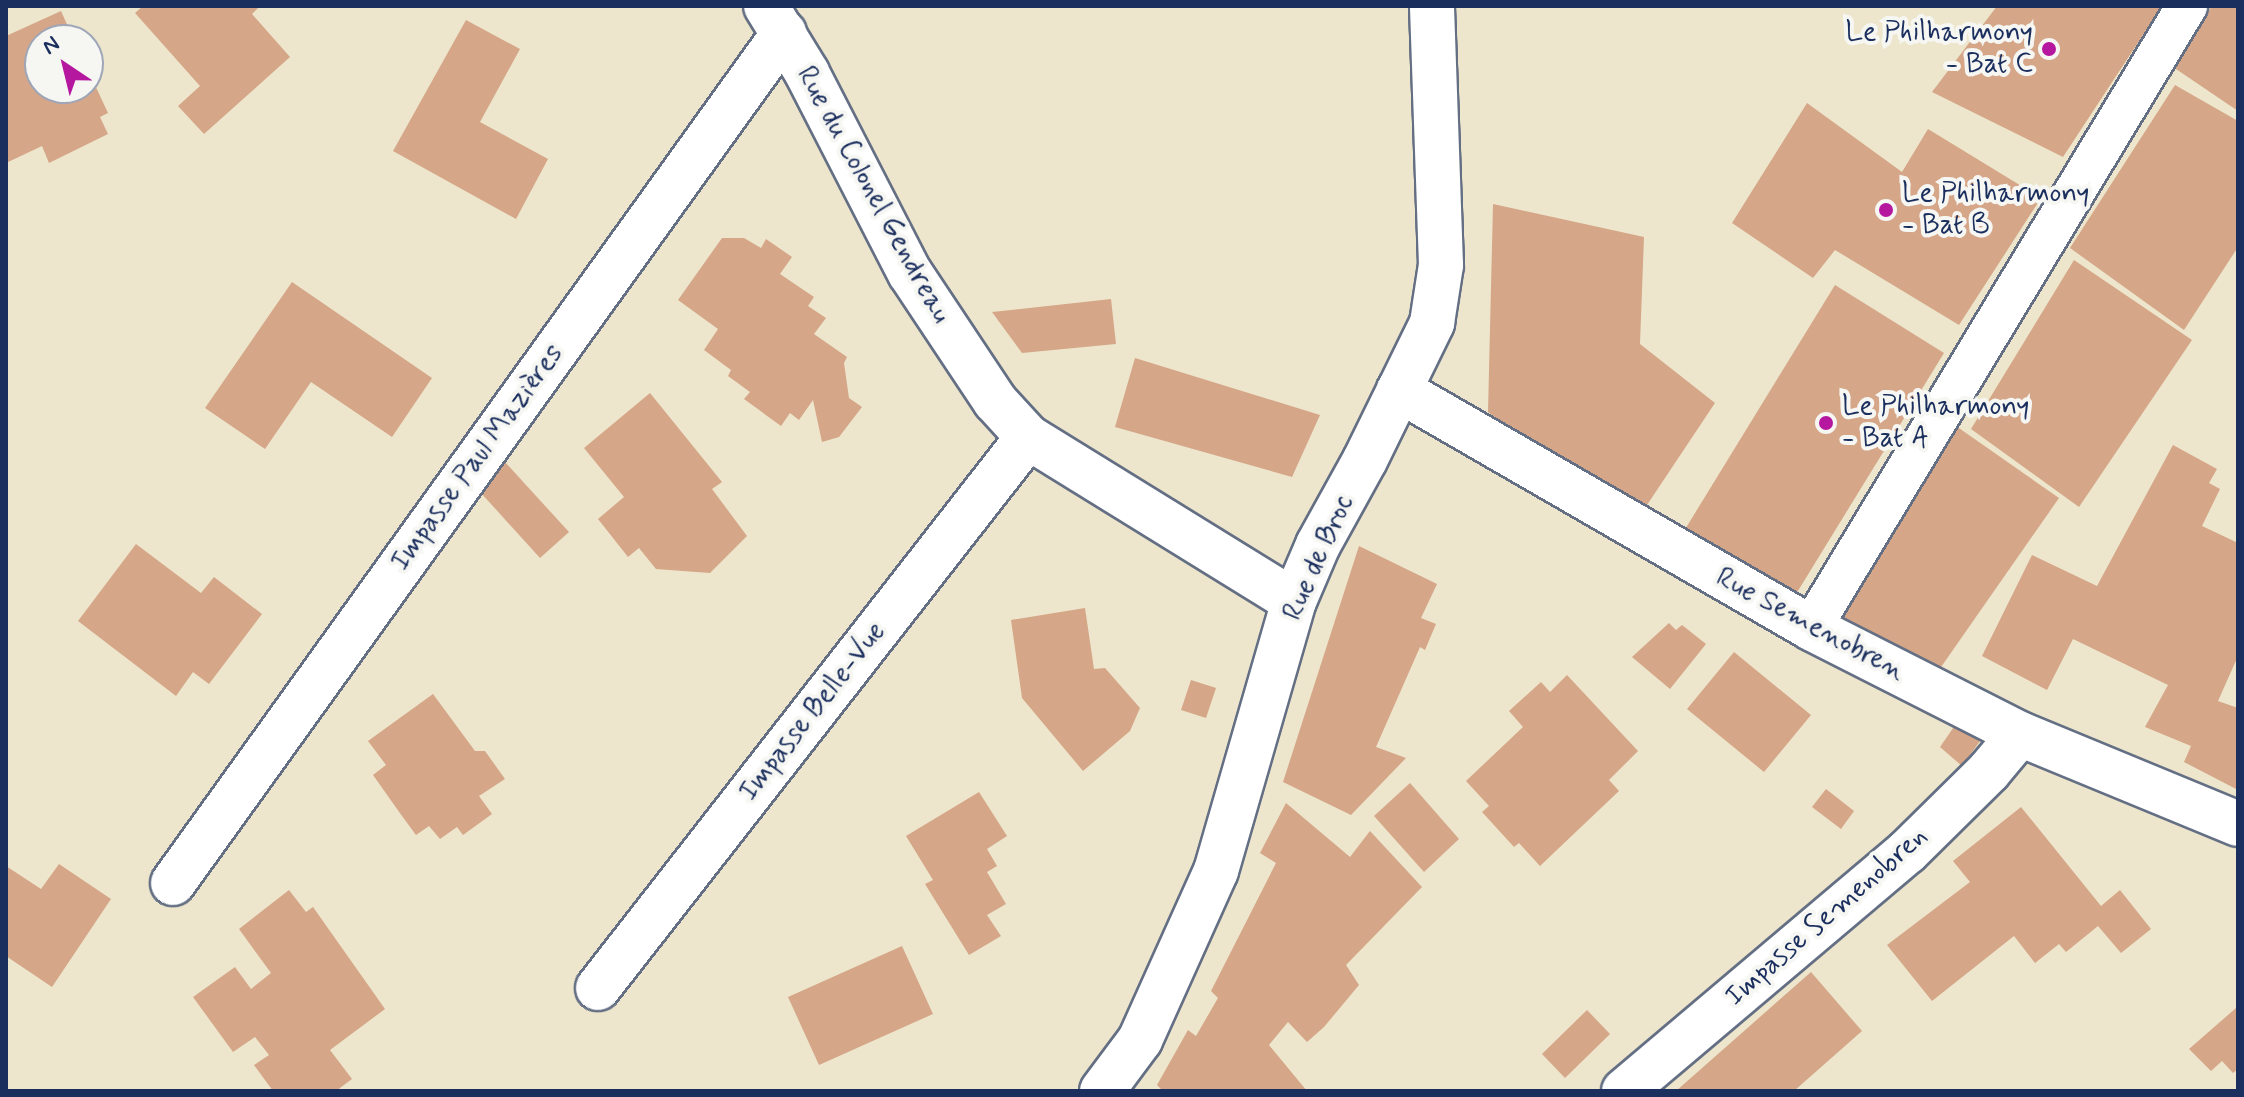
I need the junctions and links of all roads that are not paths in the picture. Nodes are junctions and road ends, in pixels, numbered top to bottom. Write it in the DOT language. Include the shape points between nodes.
graph roads {
  1 [pos="1432,6"];
  2 [pos="2187,6"];
  3 [pos="775,19"];
  4 [pos="1399,390"];
  5 [pos="1028,437"];
  6 [pos="1294,601"];
  7 [pos="1811,628"];
  8 [pos="2020,734"];
  9 [pos="2238,824"];
  10 [pos="173,883"];
  11 [pos="598,988"];
  12 [pos="1102,1091"];
  13 [pos="1624,1091"];
  1 -- 4 [label="street, Rue de Broc" via="1441,265 1432,323"];
  2 -- 7 [label="street"];
  3 -- 5 [label="street, Rue du Colonel Gendreau" via="910,273 995,401"];
  3 -- 10 [label="street, Impasse Paul Mazières"];
  4 -- 6 [label="street, Rue de Broc"];
  4 -- 7 [label="street, Rue Semenobren"];
  5 -- 6 [label="street, Rue du Colonel Gendreau"];
  5 -- 11 [label="street, Impasse Belle-Vue"];
  6 -- 12 [label="street, Rue de Broc" via="1216,871 1140,1040"];
  7 -- 8 [label="street, Rue Semenobren"];
  8 -- 9 [label="street, Rue Semenobren"];
  8 -- 13 [label="street, Impasse Semenobren" via="1907,852"];
}
